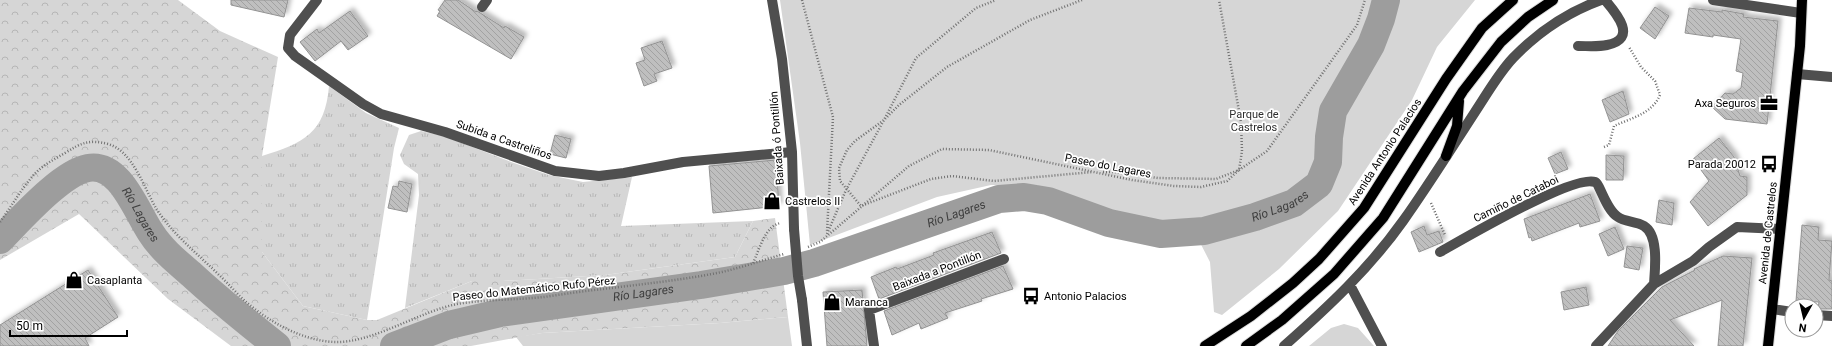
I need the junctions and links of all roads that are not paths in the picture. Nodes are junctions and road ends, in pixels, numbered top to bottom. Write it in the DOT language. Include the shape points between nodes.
graph roads {
  1 [pos="317,0"];
  2 [pos="772,0"];
  3 [pos="1513,0"];
  4 [pos="1553,0"];
  5 [pos="1601,0"];
  6 [pos="1605,0"];
  7 [pos="1713,0"];
  8 [pos="1802,0"];
  9 [pos="1801,13"];
  10 [pos="1578,46"];
  11 [pos="1797,74"];
  12 [pos="1832,78"];
  13 [pos="1459,99"];
  14 [pos="792,152"];
  15 [pos="1446,156"];
  16 [pos="1780,228"];
  17 [pos="1440,252"];
  18 [pos="1004,260"];
  19 [pos="1654,284"];
  20 [pos="1350,285"];
  21 [pos="1772,309"];
  22 [pos="1784,311"];
  23 [pos="807,346"];
  24 [pos="874,346"];
  25 [pos="1205,346"];
  26 [pos="1246,346"];
  27 [pos="1284,346"];
  28 [pos="1382,346"];
  29 [pos="1596,346"];
  30 [pos="1768,346"];
  1 -- 14 [label="street, Subida a Castreliños" via="290,35 288,48 295,56 381,114 445,132 555,170 599,176 683,162"];
  2 -- 14 [label="street, Baixada ó Pontillón" via="782,59"];
  3 -- 25 [label="main road, Avenida Antonio Palacios" via="1482,28 1446,79 1364,208 1319,259 1262,308"];
  4 -- 13 [label="main road" via="1528,17 1502,42"];
  5 -- 15 [label="street" via="1578,9 1543,31 1513,58"];
  6 -- 10 [label="street" via="1622,21 1623,35 1618,42 1606,46"];
  7 -- 9 [label="street"];
  8 -- 9 [label="main road, Avenida de Castrelos"];
  9 -- 11 [label="main road, Avenida de Castrelos"];
  11 -- 12 [label="street"];
  11 -- 16 [label="main road, Avenida de Castrelos"];
  13 -- 15 [label="main road" via="1457,126"];
  13 -- 26 [label="main road" via="1378,224 1334,274 1306,300"];
  14 -- 23 [label="street, Baixada ó Pontillón, bridge" via="794,229"];
  15 -- 20 [label="street" via="1403,222"];
  16 -- 19 [label="street" via="1737,227 1693,261"];
  16 -- 21 [label="main road, Avenida de Castrelos"];
  17 -- 19 [label="street, Camiño de Cataboi" via="1536,200 1569,187 1595,182 1604,202 1614,214 1620,219 1648,229 1656,253"];
  18 -- 24 [label="street, Baixada a Pontillón" via="869,310"];
  19 -- 29 [label="street"];
  20 -- 27 [label="street"];
  20 -- 28 [label="street"];
  21 -- 22 [label="street"];
  21 -- 30 [label="main road, Avenida de Castrelos"];
}
